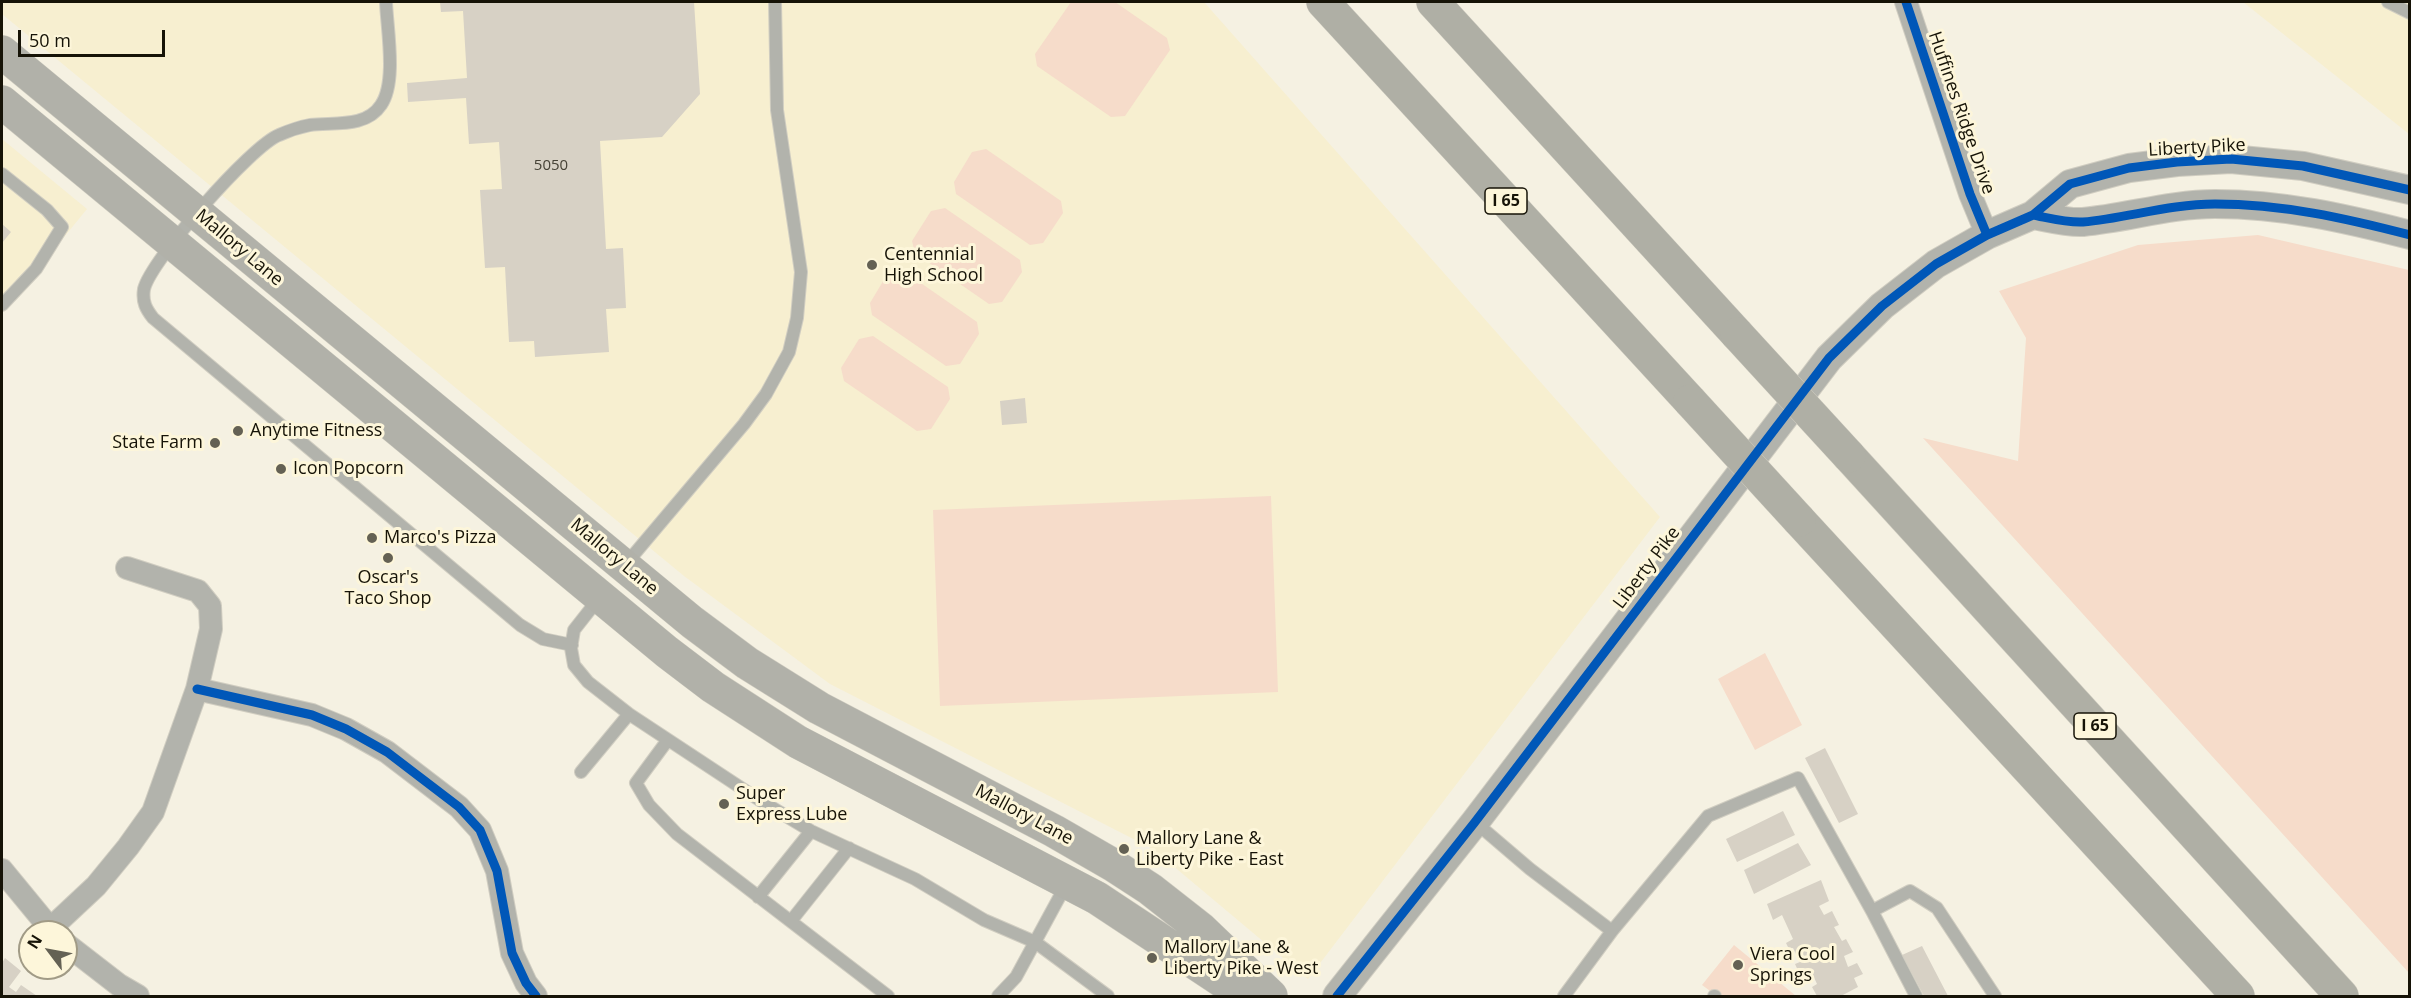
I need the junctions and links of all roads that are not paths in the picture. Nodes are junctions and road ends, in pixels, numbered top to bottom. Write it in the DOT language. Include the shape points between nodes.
graph roads {
  1 [pos="386,2"];
  2 [pos="775,2"];
  3 [pos="1323,2"];
  4 [pos="1433,2"];
  5 [pos="1906,2"];
  6 [pos="2388,2"];
  7 [pos="2409,13"];
  8 [pos="2,52"];
  9 [pos="2,102"];
  10 [pos="2,174"];
  11 [pos="2409,190"];
  12 [pos="198,213"];
  13 [pos="2033,215"];
  14 [pos="1987,235"];
  15 [pos="2409,235"];
  16 [pos="174,244"];
  17 [pos="2,305"];
  18 [pos="624,566"];
  19 [pos="127,568"];
  20 [pos="601,596"];
  21 [pos="572,645"];
  22 [pos="197,689"];
  23 [pos="628,714"];
  24 [pos="667,741"];
  25 [pos="581,772"];
  26 [pos="1475,822"];
  27 [pos="811,831"];
  28 [pos="849,848"];
  29 [pos="2,870"];
  30 [pos="1068,882"];
  31 [pos="758,897"];
  32 [pos="1872,911"];
  33 [pos="44,920"];
  34 [pos="68,920"];
  35 [pos="790,921"];
  36 [pos="1612,932"];
  37 [pos="1035,942"];
  38 [pos="78,952"];
  39 [pos="138,996"];
  40 [pos="536,996"];
  41 [pos="888,996"];
  42 [pos="998,996"];
  43 [pos="1108,996"];
  44 [pos="1245,996"];
  45 [pos="1271,996"];
  46 [pos="1337,996"];
  47 [pos="1564,996"];
  48 [pos="1916,996"];
  49 [pos="1995,996"];
  50 [pos="2238,996"];
  51 [pos="2342,996"];
  1 -- 12 [label="lane" via="390,80 383,104 372,117 308,125 276,136 240,167"];
  2 -- 18 [label="lane" via="777,110 801,272 789,352 744,424"];
  3 -- 50 [label="highway, I 65, bridge"];
  4 -- 51 [label="highway, I 65, bridge"];
  5 -- 14 [label="street, Huffines Ridge Drive"];
  6 -- 7 [label="lane"];
  8 -- 12 [label="main road, Mallory Lane"];
  9 -- 16 [label="main road"];
  10 -- 17 [label="lane" via="62,227 36,269"];
  11 -- 13 [label="street, Liberty Pike" via="2303,166 2231,159 2177,162 2129,168 2070,184"];
  12 -- 16 [label="lane"];
  12 -- 18 [label="main road, Mallory Lane"];
  13 -- 14 [label="street, Liberty Pike"];
  13 -- 15 [label="street" via="2082,222 2214,204 2280,207"];
  14 -- 26 [label="street, Liberty Pike" via="1936,264 1882,306 1828,358"];
  16 -- 20 [label="main road"];
  16 -- 21 [label="lane" via="144,289 144,305 153,318 520,625 543,639"];
  18 -- 20 [label="main road"];
  18 -- 45 [label="main road, Mallory Lane" via="692,622 782,686 1054,831 1150,889 1201,929"];
  19 -- 22 [label="street" via="198,591 210,606 212,629"];
  20 -- 21 [label="lane" via="574,630"];
  20 -- 30 [label="main road" via="714,687 798,742"];
  21 -- 23 [label="lane" via="574,664 588,682"];
  22 -- 34 [label="street" via="153,812"];
  22 -- 40 [label="street" via="312,715 346,729 387,752 459,807 480,831 497,871 512,953"];
  23 -- 24 [label="lane"];
  23 -- 25 [label="lane"];
  24 -- 27 [label="lane"];
  24 -- 31 [label="lane" via="636,783 649,805 677,834"];
  26 -- 36 [label="lane"];
  26 -- 46 [label="street, Liberty Pike"];
  27 -- 28 [label="lane"];
  27 -- 31 [label="lane"];
  28 -- 35 [label="lane"];
  28 -- 37 [label="lane" via="915,879 984,920"];
  29 -- 33 [label="street"];
  30 -- 37 [label="lane"];
  30 -- 44 [label="main road"];
  31 -- 35 [label="lane"];
  32 -- 36 [label="lane" via="1797,778 1708,816"];
  32 -- 48 [label="lane"];
  32 -- 49 [label="lane" via="1910,891 1937,908"];
  35 -- 41 [label="lane"];
  36 -- 47 [label="lane"];
  37 -- 42 [label="lane" via="1016,977"];
  37 -- 43 [label="lane"];
  38 -- 39 [label="street"];
}
